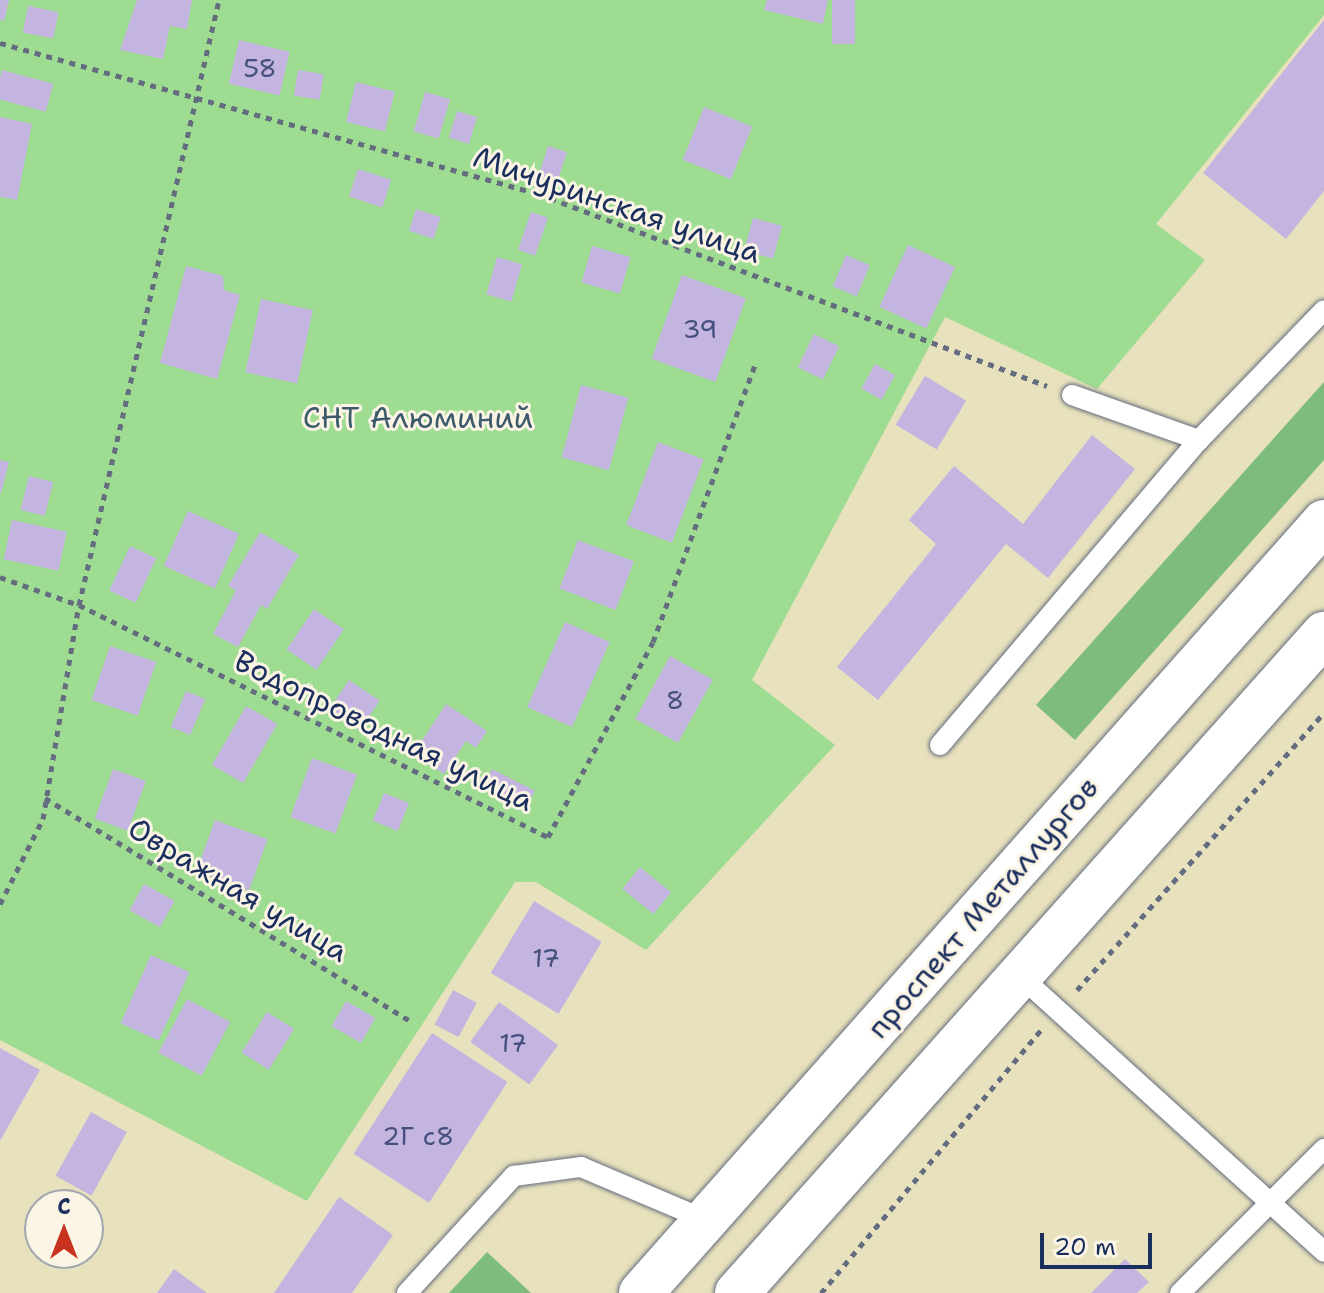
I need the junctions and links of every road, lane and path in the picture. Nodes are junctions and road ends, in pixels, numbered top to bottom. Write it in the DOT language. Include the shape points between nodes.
graph roads {
  1 [pos="219,0"];
  2 [pos="0,43"];
  3 [pos="196,99"];
  4 [pos="1324,310"];
  5 [pos="756,362"];
  6 [pos="1072,395"];
  7 [pos="1199,440"];
  8 [pos="1324,522"];
  9 [pos="0,577"];
  10 [pos="79,605"];
  11 [pos="1324,634"];
  12 [pos="940,745"];
  13 [pos="45,798"];
  14 [pos="0,904"];
  15 [pos="1019,975"];
  16 [pos="409,1020"];
  17 [pos="1324,1149"];
  18 [pos="1272,1204"];
  19 [pos="706,1220"];
  20 [pos="1324,1252"];
  21 [pos="407,1293"];
  22 [pos="641,1293"];
  23 [pos="737,1293"];
  24 [pos="1180,1293"];
  1 -- 3 [label="path"];
  2 -- 3 [label="path, Мичуринская улица"];
  3 -- 6 [label="path, Мичуринская улица" via="539,194"];
  3 -- 10 [label="path"];
  4 -- 7 [label="lane"];
  5 -- 10 [label="path, Водопроводная улица" via="653,642 548,837"];
  6 -- 7 [label="lane"];
  7 -- 12 [label="lane"];
  8 -- 19 [label="main road, проспект Металлургов"];
  9 -- 10 [label="path"];
  10 -- 13 [label="path"];
  11 -- 15 [label="main road"];
  13 -- 14 [label="path" via="43,819"];
  13 -- 16 [label="path, Овражная улица"];
  15 -- 18 [label="lane"];
  15 -- 23 [label="main road"];
  17 -- 18 [label="lane"];
  18 -- 20 [label="lane"];
  18 -- 24 [label="lane"];
  19 -- 21 [label="lane" via="581,1167 514,1176"];
  19 -- 22 [label="main road, проспект Металлургов"];
}
